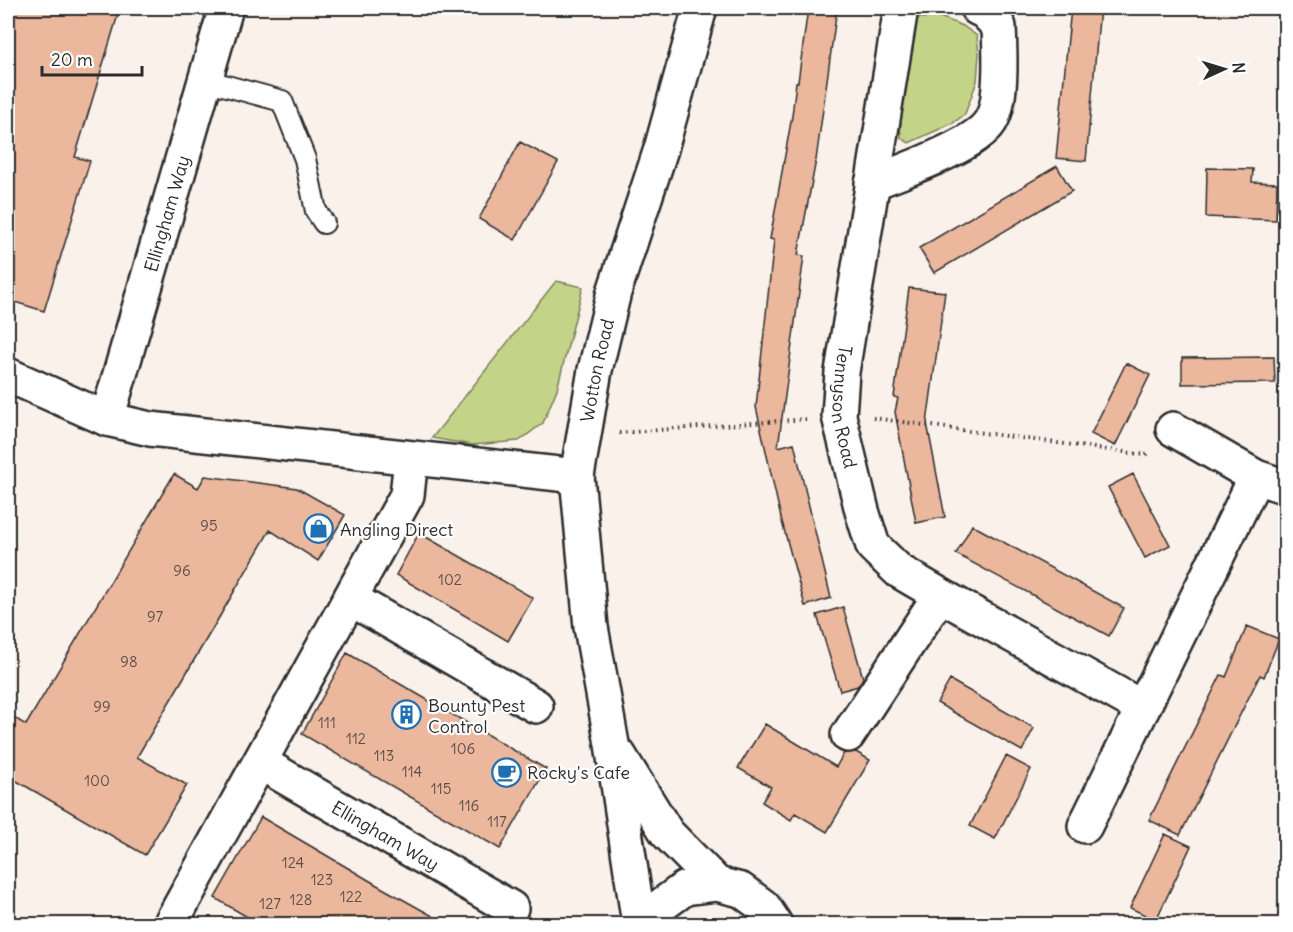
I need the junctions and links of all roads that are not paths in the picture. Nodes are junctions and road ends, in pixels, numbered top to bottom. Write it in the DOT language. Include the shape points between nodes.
graph roads {
  1 [pos="226,8"];
  2 [pos="700,8"];
  3 [pos="901,8"];
  4 [pos="977,8"];
  5 [pos="205,80"];
  6 [pos="873,183"];
  7 [pos="324,223"];
  8 [pos="9,379"];
  9 [pos="106,419"];
  10 [pos="1173,429"];
  11 [pos="411,459"];
  12 [pos="577,476"];
  13 [pos="1271,482"];
  14 [pos="940,595"];
  15 [pos="351,598"];
  16 [pos="536,706"];
  17 [pos="1143,708"];
  18 [pos="848,735"];
  19 [pos="612,744"];
  20 [pos="261,763"];
  21 [pos="1085,826"];
  22 [pos="717,884"];
  23 [pos="511,908"];
  24 [pos="172,921"];
  25 [pos="639,924"];
  26 [pos="650,924"];
  27 [pos="776,924"];
  1 -- 5 [label="street, Ellingham Way"];
  2 -- 12 [label="street, Wotton Road" via="614,292 595,370"];
  3 -- 6 [label="street, Tennyson Road"];
  4 -- 6 [label="street" via="999,27 997,104 990,123 963,145"];
  5 -- 7 [label="lane" via="282,101 305,159 316,211"];
  5 -- 9 [label="street, Ellingham Way"];
  6 -- 14 [label="street, Tennyson Road" via="842,372 839,416 873,546 899,571"];
  8 -- 9 [label="street"];
  9 -- 11 [label="street" via="150,429"];
  10 -- 13 [label="street"];
  11 -- 12 [label="street"];
  11 -- 15 [label="street" via="407,495"];
  12 -- 19 [label="street, Wotton Road" via="591,627"];
  13 -- 17 [label="street"];
  14 -- 17 [label="street, Tennyson Road"];
  14 -- 18 [label="street"];
  15 -- 16 [label="street"];
  15 -- 20 [label="street"];
  17 -- 21 [label="street"];
  19 -- 22 [label="street, Wotton Road" via="667,834"];
  19 -- 25 [label="street, Wotton Road"];
  20 -- 23 [label="street, Ellingham Way"];
  20 -- 24 [label="street"];
  22 -- 26 [label="street, Wotton Road" via="685,888 658,907"];
  22 -- 27 [label="street, Wotton Road" via="741,890 763,906"];
}
